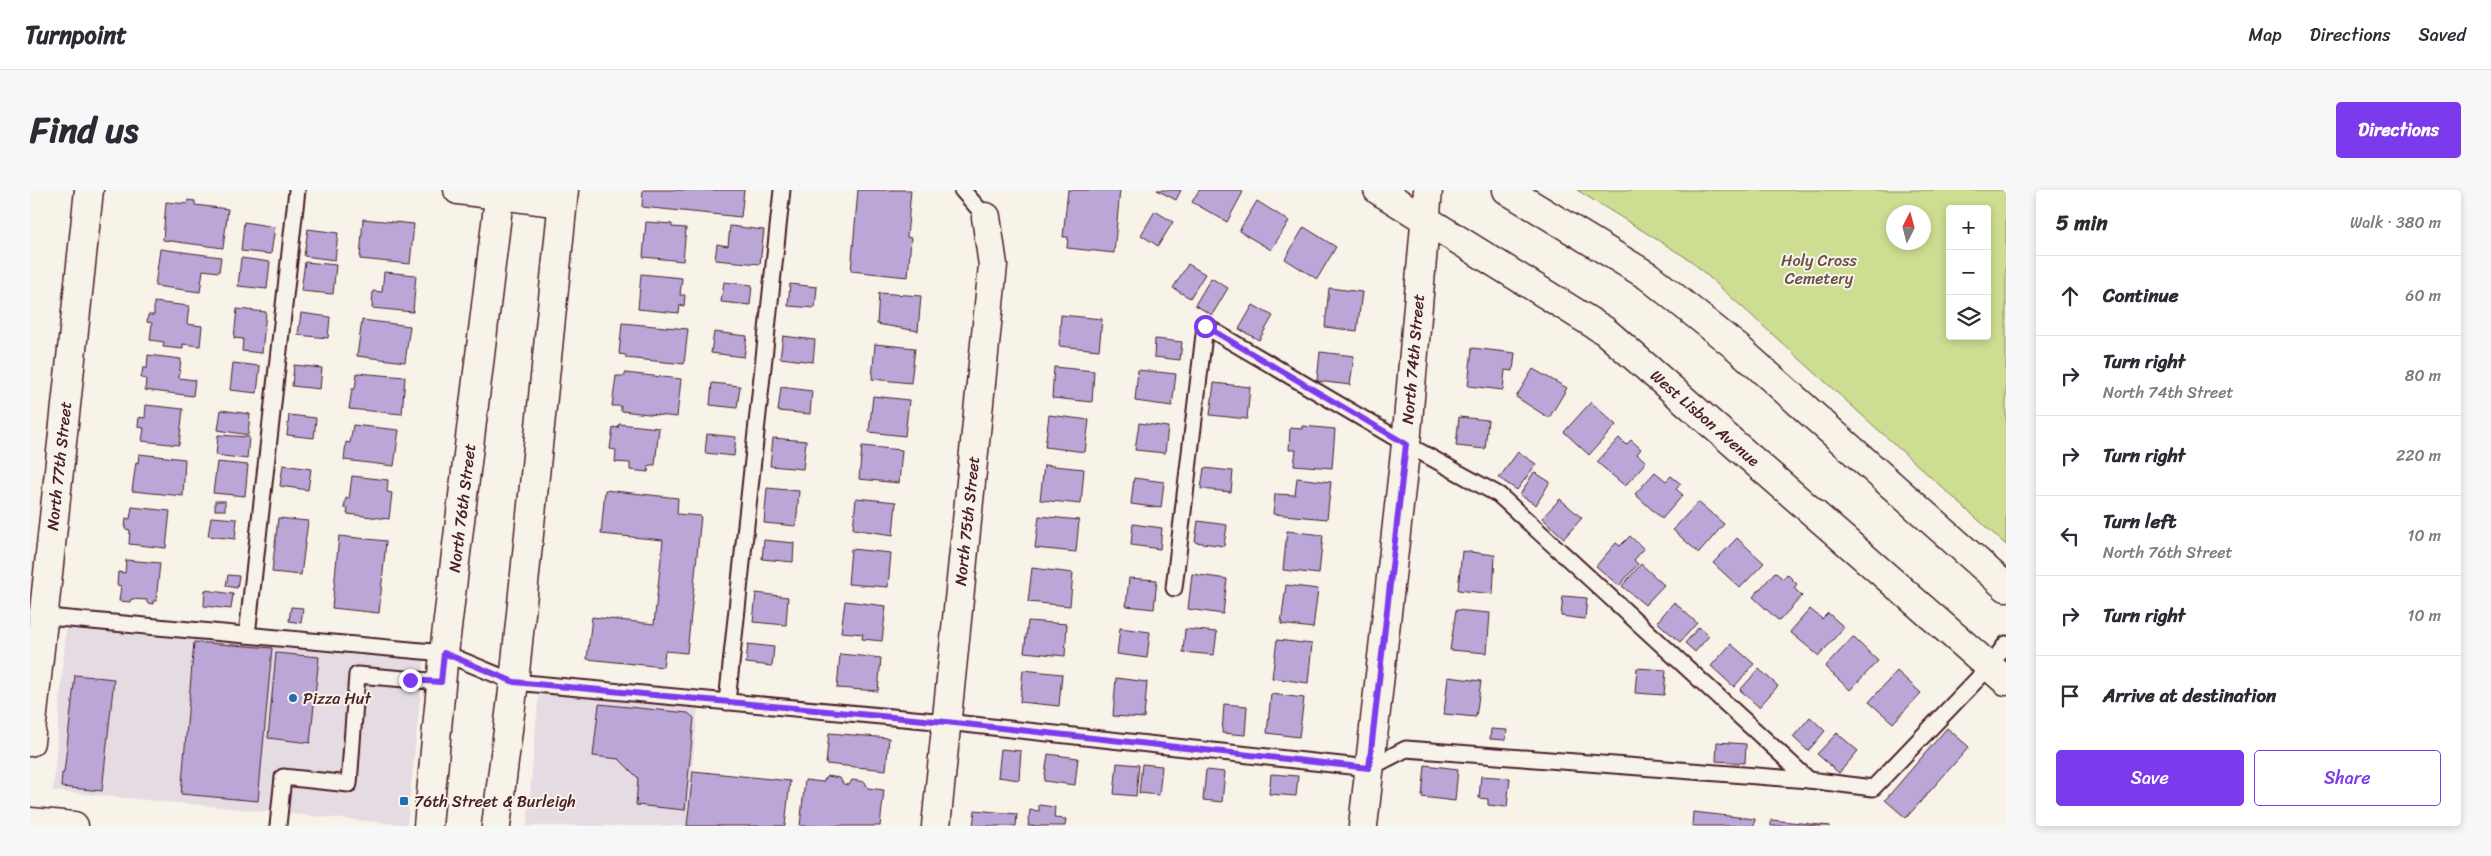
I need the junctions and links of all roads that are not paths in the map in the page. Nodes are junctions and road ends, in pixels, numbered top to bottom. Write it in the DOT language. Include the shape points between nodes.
graph roads {
  1 [pos="89,190"];
  2 [pos="297,190"];
  3 [pos="458,190"];
  4 [pos="782,190"];
  5 [pos="962,190"];
  6 [pos="1378,190"];
  7 [pos="1428,190"];
  8 [pos="1507,190"];
  9 [pos="500,192"];
  10 [pos="563,197"];
  11 [pos="986,217"];
  12 [pos="1425,219"];
  13 [pos="1406,444"];
  14 [pos="2006,587"];
  15 [pos="1174,588"];
  16 [pos="37,616"];
  17 [pos="246,635"];
  18 [pos="2006,644"];
  19 [pos="444,653"];
  20 [pos="1998,674"];
  21 [pos="441,682"];
  22 [pos="514,682"];
  23 [pos="727,702"];
  24 [pos="946,722"];
  25 [pos="30,742"];
  26 [pos="1369,768"];
  27 [pos="1809,780"];
  28 [pos="30,822"];
  29 [pos="74,826"];
  30 [pos="278,826"];
  31 [pos="428,826"];
  32 [pos="496,826"];
  33 [pos="936,826"];
  34 [pos="1363,826"];
  1 -- 16 [label="main road, North 77th Street"];
  2 -- 17 [label="lane"];
  3 -- 9 [label="main road"];
  4 -- 23 [label="lane"];
  5 -- 11 [label="lane"];
  6 -- 12 [label="main road, West Lisbon Avenue"];
  7 -- 12 [label="main road, North 74th Street"];
  8 -- 14 [label="main road" via="1648,276 1739,349"];
  9 -- 10 [label="main road"];
  9 -- 19 [label="main road, North 76th Street"];
  10 -- 22 [label="main road"];
  11 -- 24 [label="main road, North 75th Street" via="993,265"];
  12 -- 13 [label="main road, North 74th Street"];
  12 -- 20 [label="main road, West Lisbon Avenue" via="1605,332"];
  13 -- 15 [label="lane" via="1205,326"];
  13 -- 26 [label="main road, North 74th Street"];
  13 -- 27 [label="lane" via="1499,495"];
  16 -- 17 [label="lane"];
  16 -- 25 [label="main road, North 77th Street"];
  17 -- 19 [label="lane"];
  18 -- 20 [label="lane"];
  19 -- 21 [label="main road, North 76th Street"];
  19 -- 22 [label="lane"];
  20 -- 27 [label="lane" via="1874,788"];
  21 -- 30 [label="lane" via="357,674 349,784 283,778"];
  21 -- 31 [label="main road, North 76th Street"];
  22 -- 23 [label="lane"];
  22 -- 32 [label="main road"];
  23 -- 24 [label="lane"];
  24 -- 26 [label="lane"];
  24 -- 33 [label="main road, North 75th Street"];
  26 -- 27 [label="lane" via="1406,749"];
  26 -- 34 [label="main road, North 74th Street"];
  28 -- 29 [label="main road"];
}
